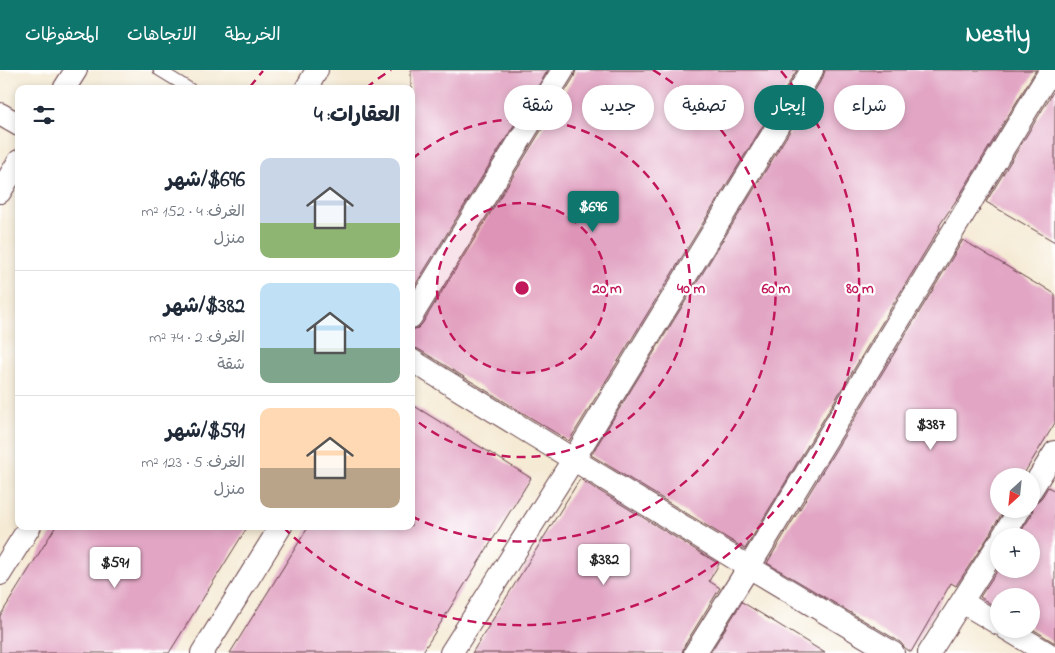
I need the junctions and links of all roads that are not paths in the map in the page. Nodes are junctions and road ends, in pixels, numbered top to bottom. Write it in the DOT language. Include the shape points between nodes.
graph roads {
  1 [pos="76,70"];
  2 [pos="159,70"];
  3 [pos="317,70"];
  4 [pos="563,70"];
  5 [pos="812,70"];
  6 [pos="1051,70"];
  7 [pos="67,85"];
  8 [pos="183,85"];
  9 [pos="308,85"];
  10 [pos="0,114"];
  11 [pos="15,123"];
  12 [pos="15,168"];
  13 [pos="0,192"];
  14 [pos="415,310"];
  15 [pos="415,362"];
  16 [pos="1055,452"];
  17 [pos="574,460"];
  18 [pos="1040,476"];
  19 [pos="28,530"];
  20 [pos="279,530"];
  21 [pos="990,557"];
  22 [pos="749,567"];
  23 [pos="0,574"];
  24 [pos="962,602"];
  25 [pos="990,619"];
  26 [pos="1022,638"];
  27 [pos="202,653"];
  28 [pos="451,653"];
  29 [pos="695,653"];
  30 [pos="892,653"];
  31 [pos="929,653"];
  32 [pos="1047,653"];
  1 -- 7 [label="street"];
  2 -- 8 [label="lane"];
  3 -- 9 [label="street"];
  4 -- 14 [label="street"];
  5 -- 17 [label="street"];
  6 -- 22 [label="street"];
  10 -- 11 [label="street"];
  12 -- 13 [label="street"];
  15 -- 17 [label="street"];
  16 -- 18 [label="street"];
  17 -- 22 [label="street"];
  17 -- 28 [label="street"];
  19 -- 23 [label="street"];
  20 -- 27 [label="street"];
  21 -- 24 [label="street"];
  22 -- 29 [label="street"];
  22 -- 30 [label="street"];
  24 -- 25 [label="street"];
  24 -- 31 [label="street"];
  26 -- 32 [label="street"];
}
